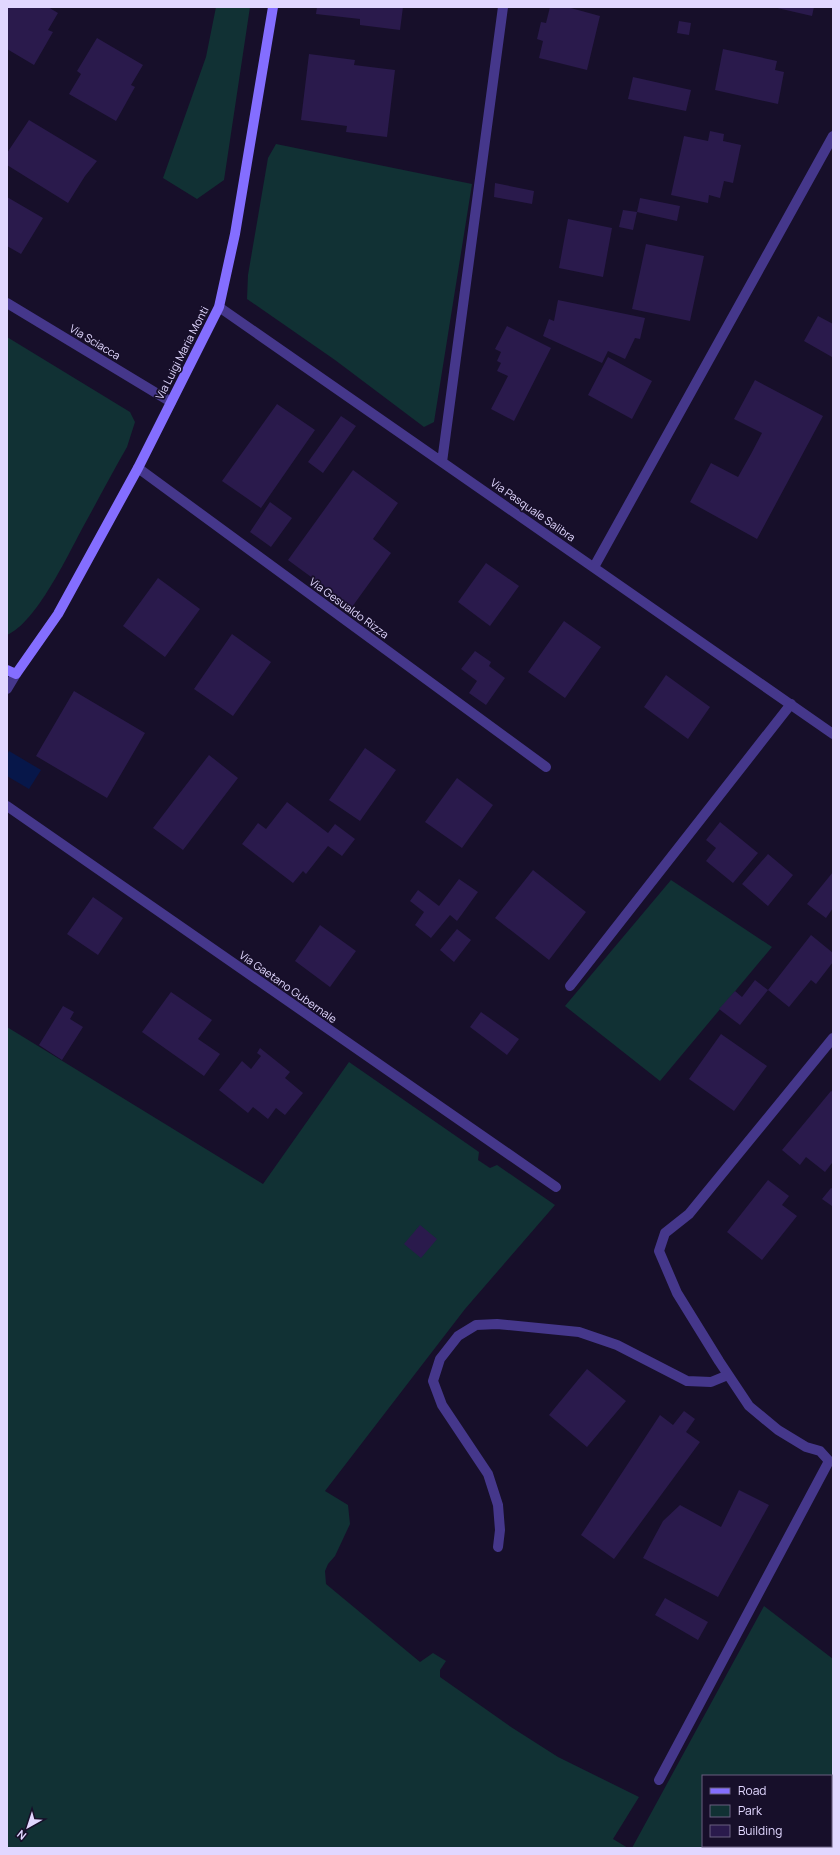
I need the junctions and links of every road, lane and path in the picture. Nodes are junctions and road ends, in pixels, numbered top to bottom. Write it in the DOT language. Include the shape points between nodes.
graph roads {
  1 [pos="273,7"];
  2 [pos="503,7"];
  3 [pos="833,136"];
  4 [pos="7,303"];
  5 [pos="218,308"];
  6 [pos="171,402"];
  7 [pos="442,462"];
  8 [pos="138,468"];
  9 [pos="594,567"];
  10 [pos="11,672"];
  11 [pos="7,689"];
  12 [pos="790,704"];
  13 [pos="833,734"];
  14 [pos="546,767"];
  15 [pos="7,806"];
  16 [pos="570,986"];
  17 [pos="833,1038"];
  18 [pos="556,1187"];
  19 [pos="728,1375"];
  20 [pos="498,1547"];
  21 [pos="659,1780"];
  1 -- 5 [label="street, Via Luigi Maria Monti" via="235,234"];
  2 -- 7 [label="street"];
  3 -- 9 [label="street"];
  4 -- 6 [label="street, Via Sciacca"];
  5 -- 6 [label="street, Via Luigi Maria Monti"];
  5 -- 7 [label="street, Via Pasquale Salibra"];
  6 -- 8 [label="street, Via Luigi Maria Monti"];
  7 -- 9 [label="street, Via Pasquale Salibra"];
  8 -- 10 [label="street, Via Luigi Maria Monti" via="58,614"];
  8 -- 14 [label="street, Via Gesualdo Rizza"];
  9 -- 12 [label="street, Via Pasquale Salibra"];
  10 -- 11 [label="street"];
  12 -- 13 [label="street, Via Pasquale Salibra"];
  12 -- 16 [label="street"];
  15 -- 18 [label="street, Via Gaetano Gubernale"];
  17 -- 19 [label="street" via="690,1214 665,1233 659,1251 676,1293"];
  19 -- 20 [label="street" via="711,1382 687,1381 617,1345 580,1332 490,1324 476,1325 458,1336 440,1359 433,1381 442,1405 488,1474 498,1505"];
  19 -- 21 [label="street" via="749,1406 778,1430 820,1451 829,1461"];
}
